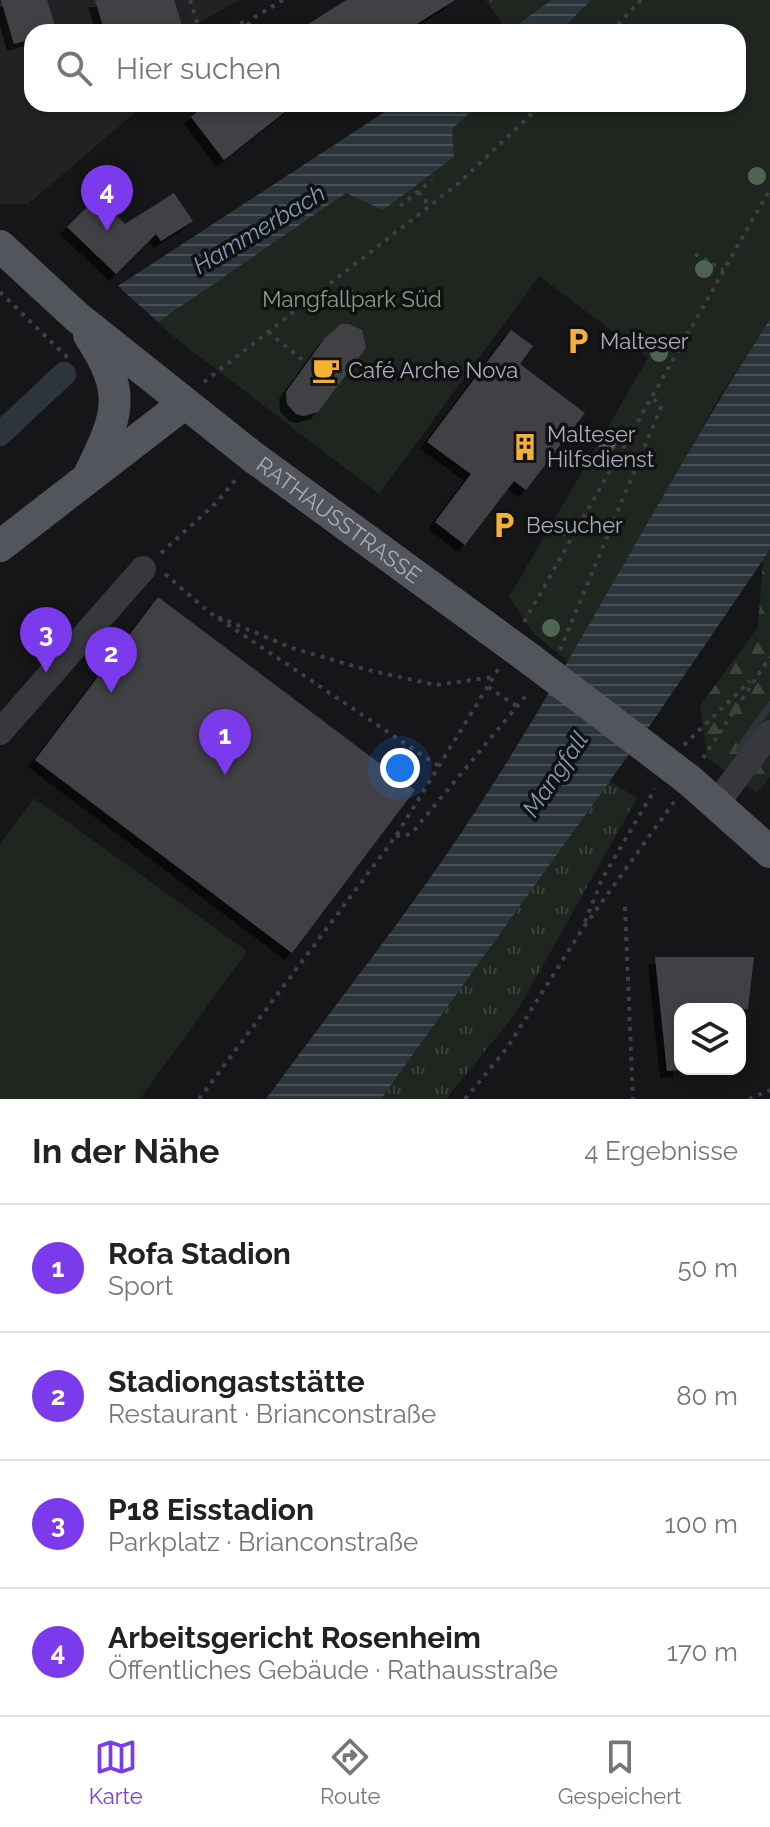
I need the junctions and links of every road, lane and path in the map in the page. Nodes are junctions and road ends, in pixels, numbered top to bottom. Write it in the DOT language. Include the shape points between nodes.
graph roads {
  1 [pos="190,0"];
  2 [pos="283,0"];
  3 [pos="641,0"];
  4 [pos="255,17"];
  5 [pos="198,24"];
  6 [pos="240,24"];
  7 [pos="248,24"];
  8 [pos="618,24"];
  9 [pos="534,112"];
  10 [pos="432,180"];
  11 [pos="770,189"];
  12 [pos="418,192"];
  13 [pos="400,206"];
  14 [pos="430,206"];
  15 [pos="0,246"];
  16 [pos="695,254"];
  17 [pos="723,270"];
  18 [pos="0,292"];
  19 [pos="77,317"];
  20 [pos="268,332"];
  21 [pos="306,363"];
  22 [pos="78,367"];
  23 [pos="194,386"];
  24 [pos="216,391"];
  25 [pos="654,399"];
  26 [pos="238,476"];
  27 [pos="87,480"];
  28 [pos="0,546"];
  29 [pos="148,565"];
  30 [pos="209,612"];
  31 [pos="529,612"];
  32 [pos="770,657"];
  33 [pos="532,662"];
  34 [pos="494,677"];
  35 [pos="754,677"];
  36 [pos="488,687"];
  37 [pos="518,707"];
  38 [pos="0,732"];
  39 [pos="770,733"];
  40 [pos="440,767"];
  41 [pos="676,772"];
  42 [pos="715,805"];
  43 [pos="396,836"];
  44 [pos="770,852"];
  45 [pos="625,907"];
  46 [pos="583,928"];
  47 [pos="770,1090"];
  48 [pos="199,1099"];
  49 [pos="465,1099"];
  50 [pos="633,1099"];
  51 [pos="749,1099"];
  1 -- 5 [label="path"];
  2 -- 4 [label="path"];
  3 -- 8 [label="path"];
  4 -- 6 [label="path"];
  4 -- 7 [label="path"];
  9 -- 14 [label="path"];
  10 -- 12 [label="path"];
  11 -- 17 [label="path"];
  12 -- 13 [label="path"];
  12 -- 14 [label="path"];
  14 -- 20 [label="path"];
  15 -- 19 [label="main road, RATHAUSSTRASSE"];
  16 -- 17 [label="path"];
  17 -- 25 [label="path"];
  18 -- 22 [label="path"];
  19 -- 23 [label="main road, RATHAUSSTRASSE"];
  19 -- 27 [label="main road" via="104,357 117,401 112,426"];
  20 -- 21 [label="path"];
  20 -- 23 [label="path"];
  23 -- 24 [label="path"];
  23 -- 27 [label="main road"];
  23 -- 33 [label="main road, RATHAUSSTRASSE" via="253,457"];
  25 -- 31 [label="path"];
  25 -- 33 [label="path" via="661,407 561,648"];
  26 -- 29 [label="path"];
  27 -- 28 [label="main road"];
  29 -- 30 [label="path"];
  29 -- 38 [label="lane"];
  30 -- 34 [label="path" via="292,648 364,669 435,685"];
  30 -- 40 [label="path"];
  32 -- 35 [label="path"];
  33 -- 34 [label="path"];
  33 -- 37 [label="path"];
  33 -- 41 [label="main road, RATHAUSSTRASSE, bridge"];
  34 -- 36 [label="path"];
  35 -- 41 [label="path"];
  35 -- 41 [label="path" via="686,742"];
  36 -- 37 [label="path"];
  36 -- 40 [label="path"];
  37 -- 43 [label="path" via="411,834"];
  39 -- 42 [label="lane"];
  40 -- 43 [label="path"];
  41 -- 42 [label="main road, RATHAUSSTRASSE"];
  41 -- 46 [label="path"];
  41 -- 46 [label="path" via="602,879"];
  42 -- 44 [label="main road, RATHAUSSTRASSE"];
  43 -- 48 [label="path"];
  45 -- 50 [label="path"];
  46 -- 49 [label="path" via="507,1048"];
  47 -- 51 [label="path"];
}
